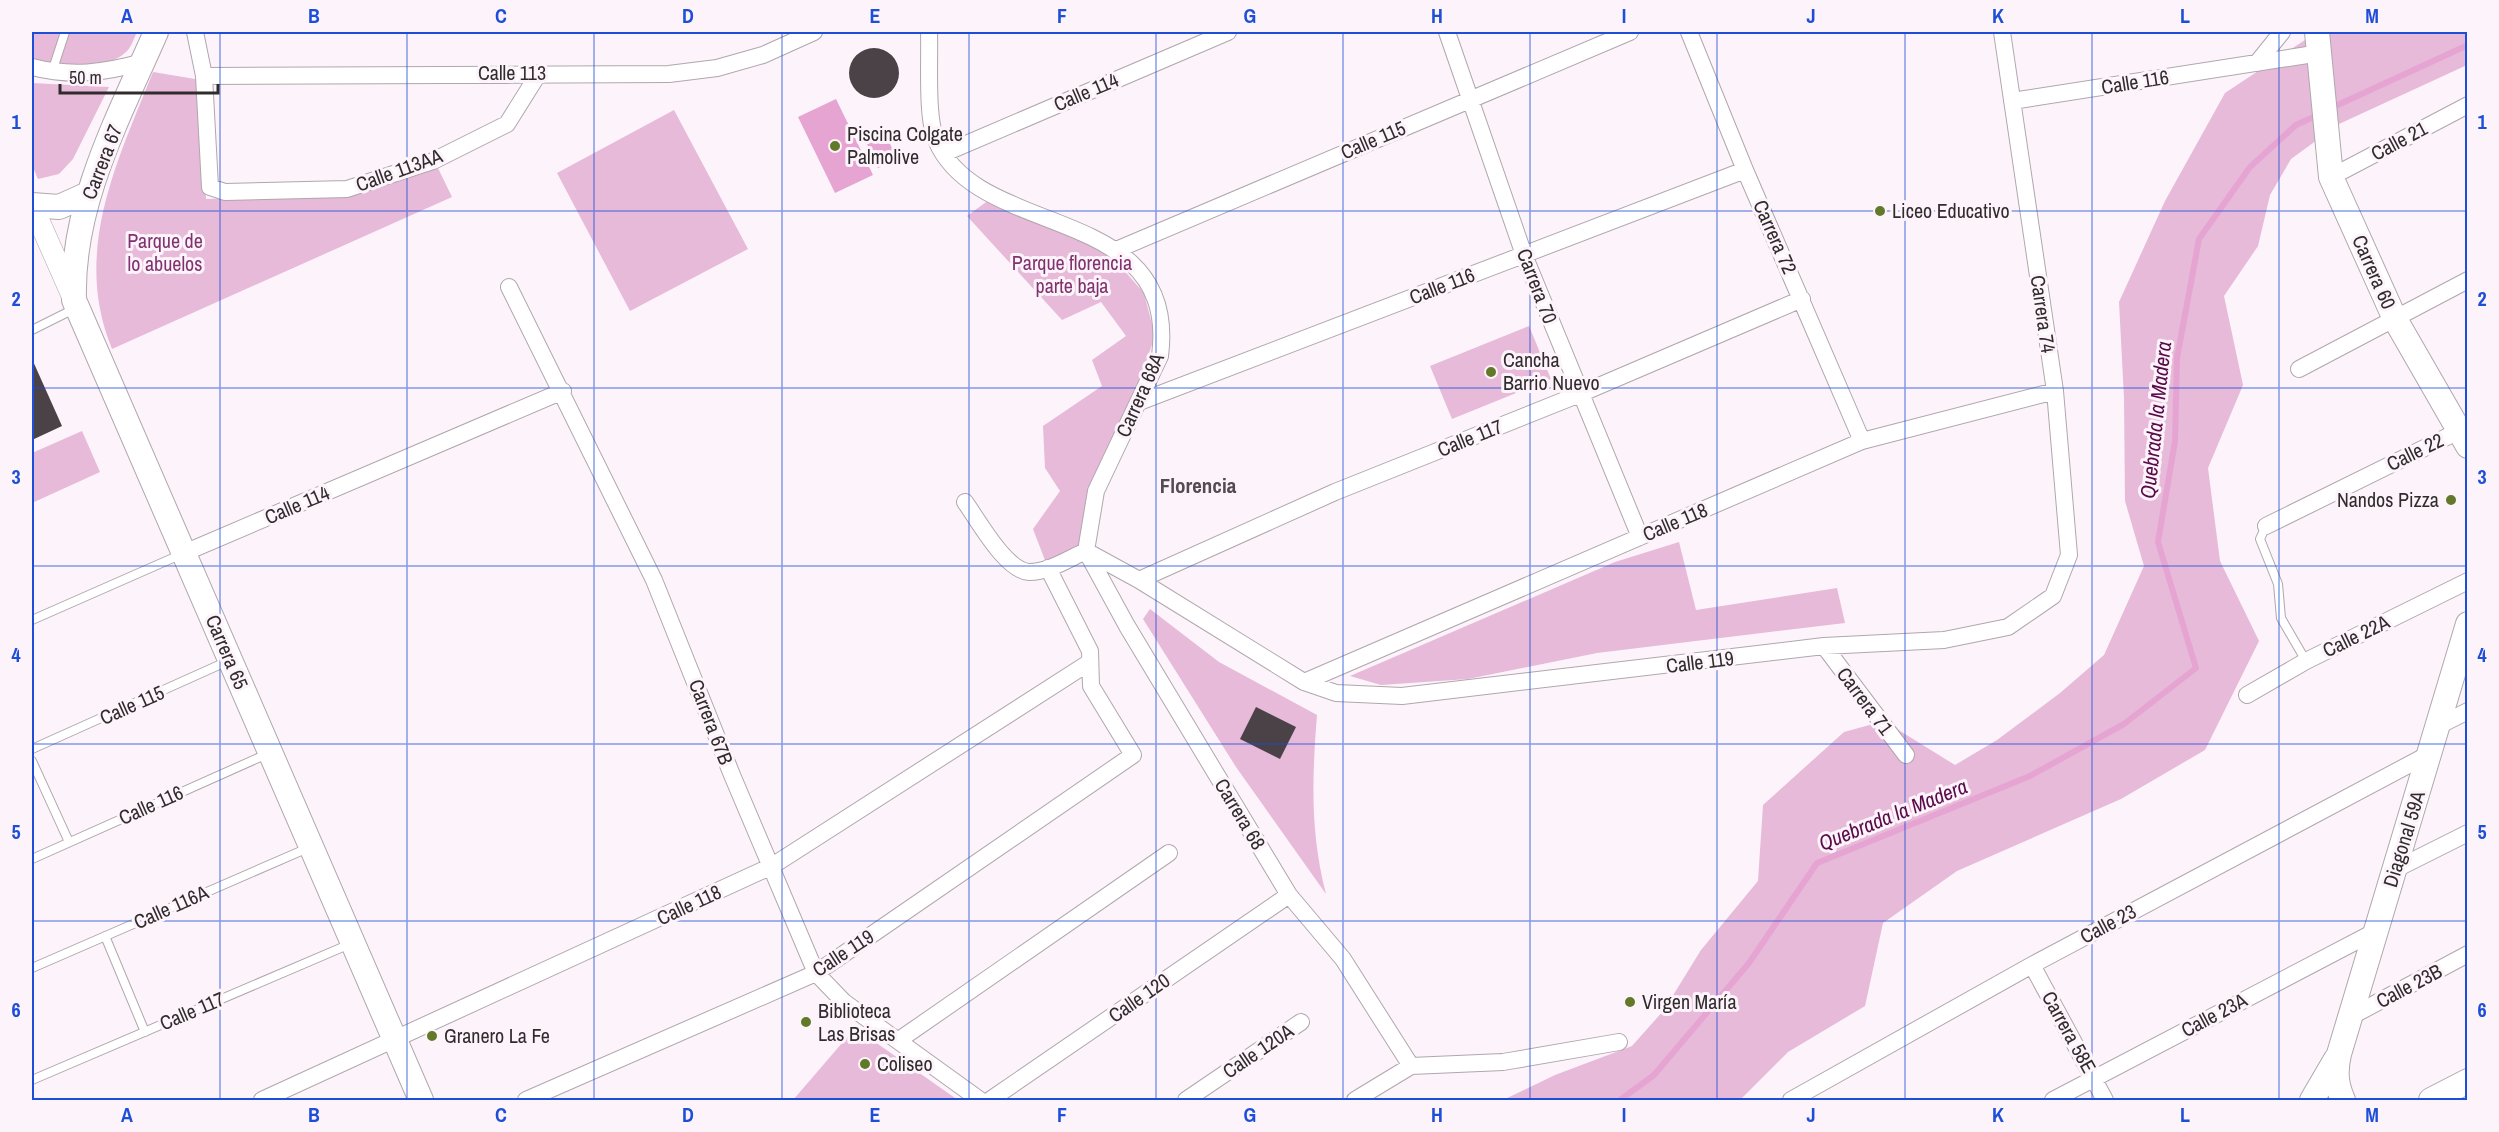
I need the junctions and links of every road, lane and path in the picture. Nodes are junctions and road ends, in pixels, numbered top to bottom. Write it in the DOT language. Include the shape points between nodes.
graph roads {
  1 [pos="65,32"];
  2 [pos="156,32"];
  3 [pos="195,32"];
  4 [pos="814,32"];
  5 [pos="929,32"];
  6 [pos="1228,32"];
  7 [pos="1447,32"];
  8 [pos="1630,32"];
  9 [pos="1689,32"];
  10 [pos="2002,32"];
  11 [pos="2282,32"];
  12 [pos="2318,42"];
  13 [pos="143,62"];
  14 [pos="2257,63"];
  15 [pos="32,67"];
  16 [pos="52,72"];
  17 [pos="539,73"];
  18 [pos="204,76"];
  19 [pos="1472,98"];
  20 [pos="2012,100"];
  21 [pos="2468,105"];
  22 [pos="945,153"];
  23 [pos="1745,170"];
  24 [pos="2331,177"];
  25 [pos="88,194"];
  26 [pos="32,205"];
  27 [pos="1116,250"];
  28 [pos="1524,255"];
  29 [pos="2468,280"];
  30 [pos="509,287"];
  31 [pos="1802,299"];
  32 [pos="76,303"];
  33 [pos="2395,319"];
  34 [pos="32,330"];
  35 [pos="2299,369"];
  36 [pos="562,391"];
  37 [pos="2055,391"];
  38 [pos="1580,394"];
  39 [pos="1139,402"];
  40 [pos="2464,435"];
  41 [pos="1862,441"];
  42 [pos="965,502"];
  43 [pos="2266,526"];
  44 [pos="1640,537"];
  45 [pos="1086,551"];
  46 [pos="184,553"];
  47 [pos="1048,568"];
  48 [pos="1139,580"];
  49 [pos="2468,581"];
  50 [pos="2053,596"];
  51 [pos="32,620"];
  52 [pos="2468,624"];
  53 [pos="1824,646"];
  54 [pos="231,659"];
  55 [pos="2306,661"];
  56 [pos="1090,662"];
  57 [pos="1304,682"];
  58 [pos="2247,695"];
  59 [pos="2468,711"];
  60 [pos="2436,727"];
  61 [pos="32,749"];
  62 [pos="270,752"];
  63 [pos="2429,754"];
  64 [pos="1906,755"];
  65 [pos="32,761"];
  66 [pos="2468,833"];
  67 [pos="69,842"];
  68 [pos="311,846"];
  69 [pos="1170,853"];
  70 [pos="32,859"];
  71 [pos="772,866"];
  72 [pos="2394,870"];
  73 [pos="1289,895"];
  74 [pos="2376,931"];
  75 [pos="105,936"];
  76 [pos="353,943"];
  77 [pos="2468,954"];
  78 [pos="2031,965"];
  79 [pos="32,968"];
  80 [pos="816,973"];
  81 [pos="2350,1017"];
  82 [pos="1301,1022"];
  83 [pos="145,1032"];
  84 [pos="899,1040"];
  85 [pos="396,1041"];
  86 [pos="1619,1042"];
  87 [pos="2339,1054"];
  88 [pos="1410,1066"];
  89 [pos="2094,1078"];
  90 [pos="32,1080"];
  91 [pos="2468,1081"];
  92 [pos="262,1101"];
  93 [pos="421,1101"];
  94 [pos="526,1101"];
  95 [pos="980,1101"];
  96 [pos="990,1101"];
  97 [pos="1186,1101"];
  98 [pos="1355,1101"];
  99 [pos="1791,1101"];
  100 [pos="2053,1101"];
  101 [pos="2105,1101"];
  102 [pos="2312,1101"];
  103 [pos="2343,1101"];
  104 [pos="2431,1101"];
  1 -- 16 [label="lane"];
  2 -- 13 [label="main road, Carrera 67"];
  3 -- 18 [label="street"];
  4 -- 17 [label="street, Calle 113" via="762,55 717,68 669,74"];
  5 -- 22 [label="street, Carrera 68A" via="931,106 936,140"];
  6 -- 22 [label="street, Calle 114"];
  7 -- 19 [label="street, Carrera 70"];
  8 -- 19 [label="street, Calle 115"];
  9 -- 23 [label="street, Carrera 72"];
  10 -- 20 [label="street, Carrera 74"];
  11 -- 14 [label="street"];
  12 -- 14 [label="street, Calle 116"];
  12 -- 24 [label="main road, Carrera 60"];
  13 -- 16 [label="street" via="105,72"];
  13 -- 25 [label="main road, Carrera 67"];
  14 -- 20 [label="street, Calle 116"];
  15 -- 16 [label="street"];
  17 -- 18 [label="street, Calle 113"];
  17 -- 18 [label="street, Calle 113AA" via="507,124 433,161 347,189 225,192 210,187"];
  19 -- 27 [label="street, Calle 115"];
  19 -- 28 [label="street, Carrera 70"];
  20 -- 37 [label="street, Carrera 74"];
  21 -- 24 [label="street, Calle 21"];
  22 -- 27 [label="street, Carrera 68A" via="955,170 993,197 1068,225"];
  23 -- 28 [label="street, Calle 116"];
  23 -- 31 [label="street, Carrera 72"];
  24 -- 33 [label="main road, Carrera 60"];
  25 -- 26 [label="main road" via="59,207"];
  25 -- 32 [label="main road, Carrera 67" via="78,241"];
  26 -- 32 [label="street, Carrera 65"];
  27 -- 39 [label="street, Carrera 68A" via="1140,274 1156,300 1163,332 1160,356"];
  28 -- 38 [label="street, Carrera 70"];
  28 -- 39 [label="street, Calle 116"];
  29 -- 33 [label="street"];
  30 -- 36 [label="street, Carrera 67B"];
  31 -- 38 [label="street, Calle 117"];
  31 -- 41 [label="street, Carrera 72"];
  32 -- 34 [label="lane"];
  32 -- 46 [label="main road, Carrera 65"];
  33 -- 35 [label="street"];
  33 -- 40 [label="main road, Carrera 60"];
  36 -- 46 [label="street, Calle 114"];
  36 -- 71 [label="street, Carrera 67B" via="654,580"];
  37 -- 41 [label="street, Calle 118"];
  37 -- 50 [label="street, Carrera 74" via="2069,555"];
  38 -- 44 [label="street, Carrera 70"];
  38 -- 48 [label="street, Calle 117" via="1335,492"];
  39 -- 45 [label="street, Carrera 68A" via="1096,491"];
  40 -- 43 [label="street, Calle 22"];
  41 -- 44 [label="street, Calle 118"];
  42 -- 47 [label="street" via="1008,562 1027,572"];
  43 -- 55 [label="lane" via="2260,539 2278,584 2282,618"];
  44 -- 57 [label="street, Calle 118"];
  45 -- 47 [label="street"];
  45 -- 48 [label="street"];
  45 -- 73 [label="street, Carrera 68"];
  46 -- 51 [label="lane, Calle 114"];
  46 -- 54 [label="main road, Carrera 65"];
  47 -- 56 [label="street" via="1090,651"];
  48 -- 57 [label="street"];
  49 -- 55 [label="street, Calle 22A"];
  50 -- 53 [label="street, Calle 119" via="2008,627 1944,640"];
  52 -- 60 [label="main road, Diagonal 59A"];
  53 -- 57 [label="street, Calle 119" via="1402,696 1336,693"];
  53 -- 64 [label="street, Carrera 71"];
  54 -- 61 [label="lane, Calle 115"];
  54 -- 62 [label="main road, Carrera 65"];
  55 -- 58 [label="street, Calle 22A"];
  56 -- 71 [label="street, Calle 118"];
  56 -- 80 [label="street, Calle 119" via="1091,686 1133,754"];
  59 -- 60 [label="street"];
  60 -- 63 [label="main road, Diagonal 59A"];
  62 -- 67 [label="lane, Calle 116"];
  62 -- 68 [label="main road, Carrera 65"];
  63 -- 72 [label="main road, Diagonal 59A"];
  63 -- 78 [label="street, Calle 23"];
  65 -- 67 [label="lane"];
  66 -- 72 [label="street"];
  67 -- 70 [label="lane, Calle 116"];
  68 -- 75 [label="lane, Calle 116A"];
  68 -- 76 [label="main road, Carrera 65"];
  69 -- 84 [label="street"];
  71 -- 80 [label="street, Carrera 67B"];
  71 -- 85 [label="street, Calle 118"];
  72 -- 74 [label="main road, Diagonal 59A"];
  73 -- 88 [label="street, Carrera 68" via="1343,959"];
  73 -- 96 [label="street, Calle 120"];
  74 -- 81 [label="main road, Diagonal 59A"];
  74 -- 89 [label="street, Calle 23A"];
  75 -- 79 [label="lane, Calle 116A"];
  75 -- 83 [label="lane"];
  76 -- 83 [label="lane, Calle 117"];
  76 -- 85 [label="main road, Carrera 65"];
  77 -- 81 [label="street, Calle 23B"];
  78 -- 89 [label="street, Carrera 58E"];
  78 -- 99 [label="street, Calle 23"];
  80 -- 84 [label="street, Carrera 67B" via="844,1002"];
  80 -- 94 [label="street, Calle 119"];
  81 -- 87 [label="main road, Diagonal 59A"];
  82 -- 97 [label="street, Calle 120A"];
  83 -- 90 [label="lane, Calle 117"];
  84 -- 95 [label="street, Carrera 67B"];
  85 -- 92 [label="street, Calle 118"];
  85 -- 93 [label="main road, Carrera 65"];
  86 -- 88 [label="street" via="1503,1062"];
  87 -- 102 [label="main road, Diagonal 59A"];
  87 -- 103 [label="main road, Diagonal 59A" via="2335,1070"];
  88 -- 98 [label="street"];
  89 -- 100 [label="street, Calle 23A"];
  89 -- 101 [label="street, Carrera 58E"];
  91 -- 104 [label="main road"];
}
